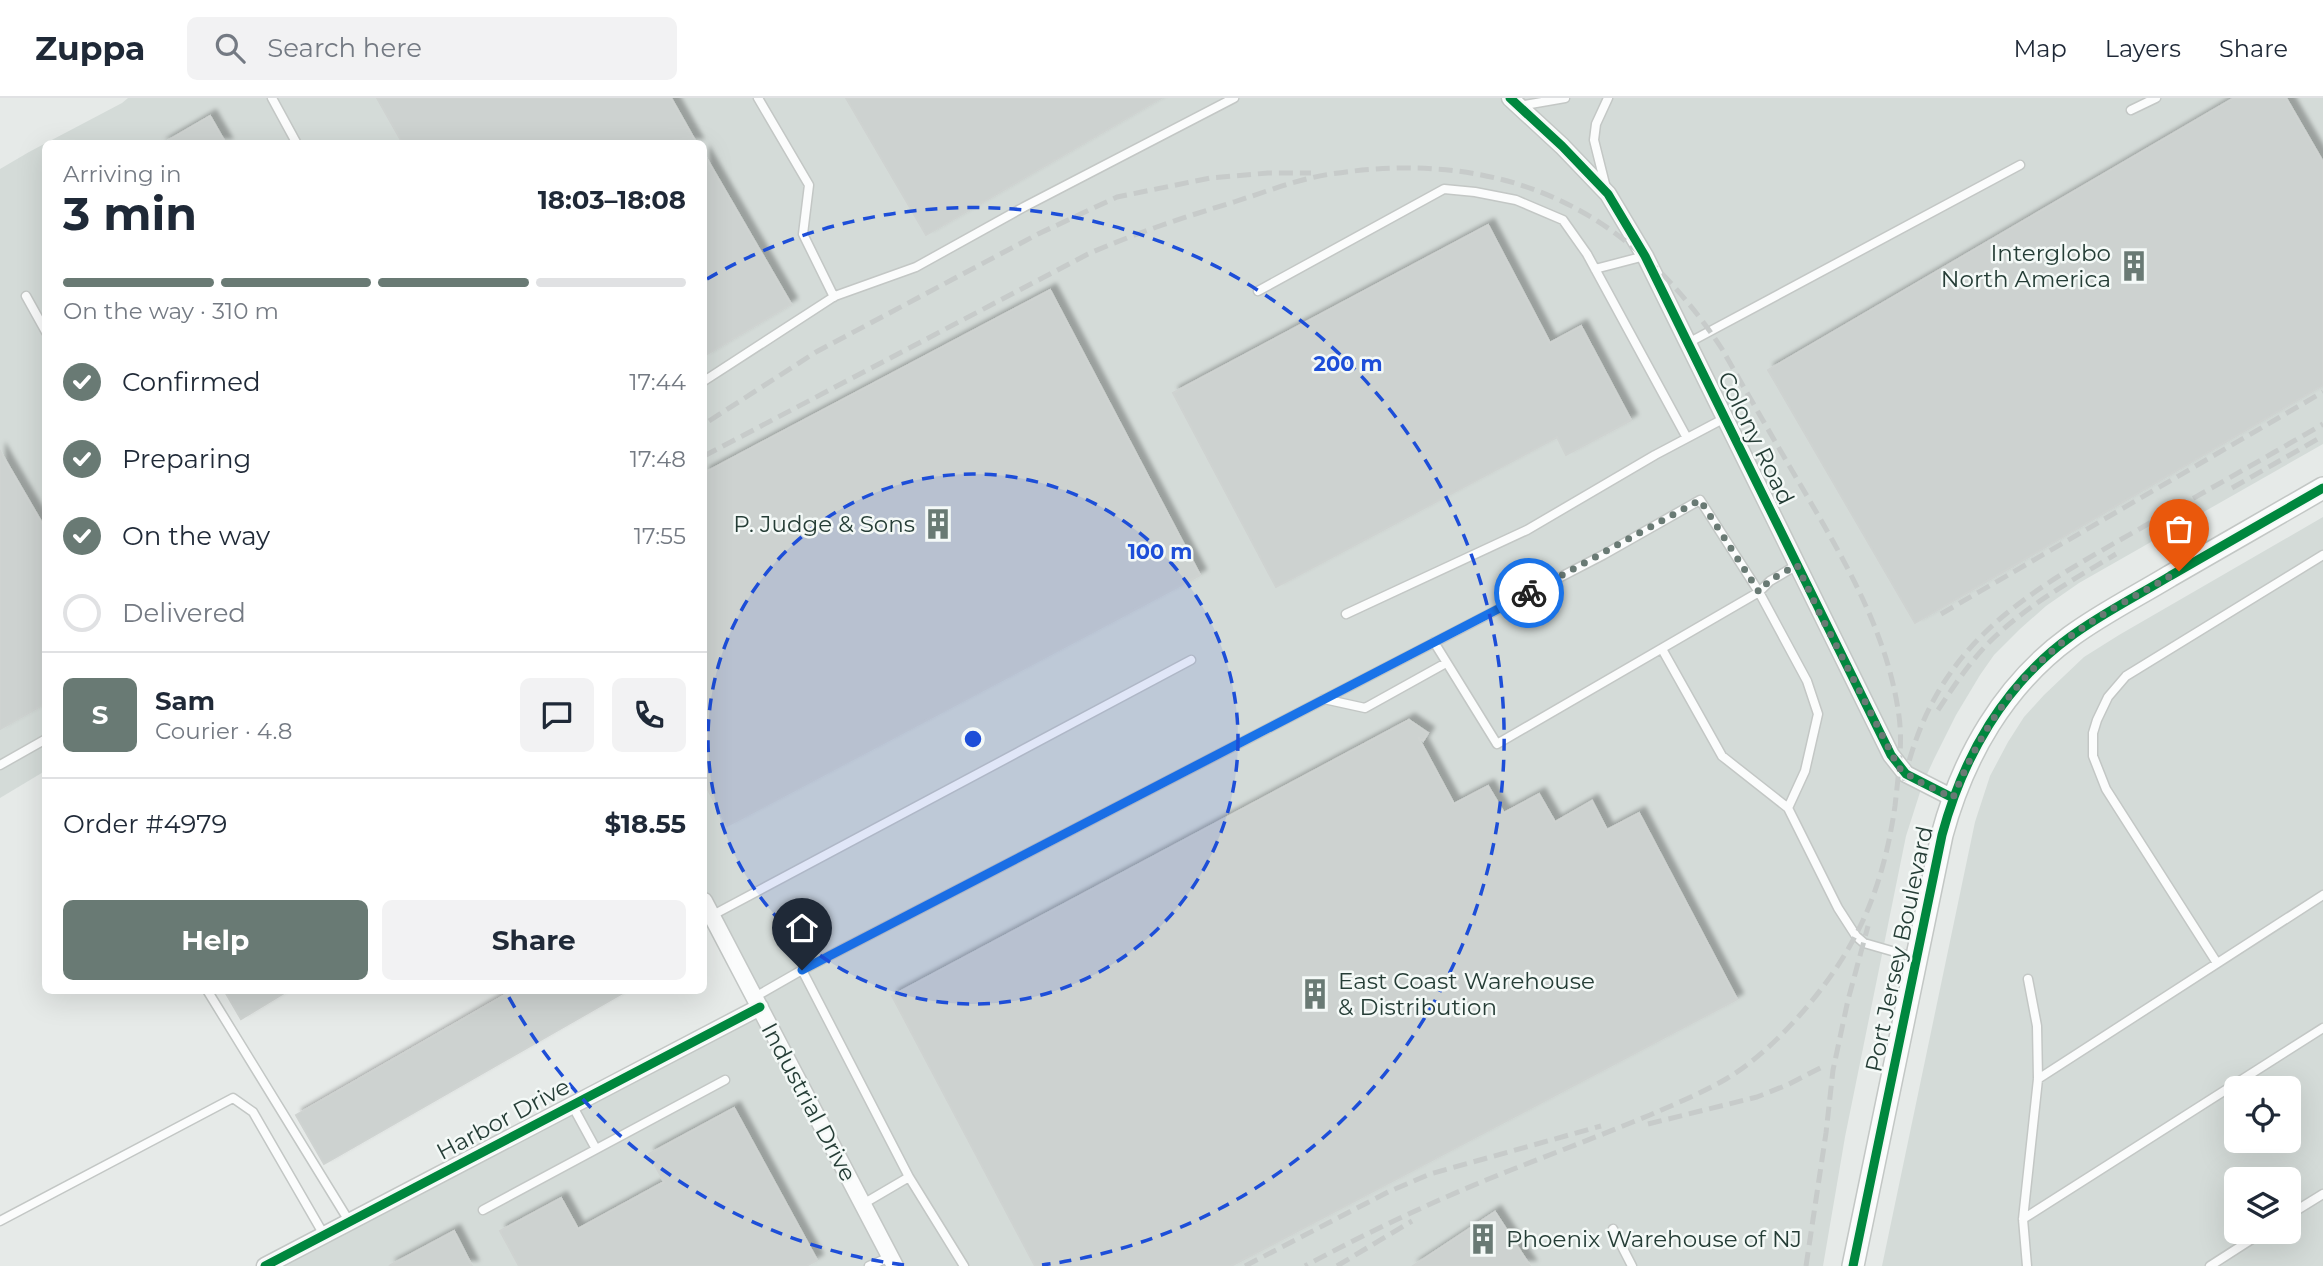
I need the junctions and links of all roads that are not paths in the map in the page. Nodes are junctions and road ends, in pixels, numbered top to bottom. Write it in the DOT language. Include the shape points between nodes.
graph roads {
  1 [pos="272,98"];
  2 [pos="758,98"];
  3 [pos="1234,98"];
  4 [pos="1565,98"];
  5 [pos="1608,98"];
  6 [pos="2156,98"];
  7 [pos="1514,102"];
  8 [pos="2131,110"];
  9 [pos="295,140"];
  10 [pos="2020,164"];
  11 [pos="1608,194"];
  12 [pos="1644,257"];
  13 [pos="1595,269"];
  14 [pos="1258,291"];
  15 [pos="26,296"];
  16 [pos="834,297"];
  17 [pos="42,325"];
  18 [pos="1688,343"];
  19 [pos="707,379"];
  20 [pos="1725,418"];
  21 [pos="1687,438"];
  22 [pos="2323,488"];
  23 [pos="2323,555"];
  24 [pos="1797,565"];
  25 [pos="1759,592"];
  26 [pos="1346,614"];
  27 [pos="1434,642"];
  28 [pos="1662,649"];
  29 [pos="1191,660"];
  30 [pos="1446,663"];
  31 [pos="1324,699"];
  32 [pos="42,741"];
  33 [pos="0,765"];
  34 [pos="1953,798"];
  35 [pos="1788,808"];
  36 [pos="2323,895"];
  37 [pos="707,907"];
  38 [pos="711,916"];
  39 [pos="1916,958"];
  40 [pos="2217,963"];
  41 [pos="802,970"];
  42 [pos="2028,979"];
  43 [pos="208,994"];
  44 [pos="757,1002"];
  45 [pos="2323,1028"];
  46 [pos="2038,1079"];
  47 [pos="725,1080"];
  48 [pos="572,1105"];
  49 [pos="596,1149"];
  50 [pos="909,1177"];
  51 [pos="2323,1194"];
  52 [pos="863,1204"];
  53 [pos="2301,1208"];
  54 [pos="483,1210"];
  55 [pos="2023,1219"];
  56 [pos="0,1221"];
  57 [pos="349,1221"];
  58 [pos="1613,1229"];
  59 [pos="324,1234"];
  60 [pos="2244,1244"];
  61 [pos="892,1261"];
  62 [pos="265,1266"];
  63 [pos="869,1266"];
  64 [pos="964,1266"];
  65 [pos="1632,1266"];
  66 [pos="1853,1266"];
  67 [pos="2026,1266"];
  68 [pos="2210,1266"];
  1 -- 9 [label="lane"];
  2 -- 16 [label="lane" via="809,185 803,234"];
  3 -- 16 [label="lane" via="916,267"];
  4 -- 7 [label="lane"];
  5 -- 11 [label="lane" via="1594,140"];
  6 -- 8 [label="lane"];
  7 -- 11 [label="street, Colony Road"];
  10 -- 18 [label="lane"];
  11 -- 12 [label="street, Colony Road"];
  12 -- 13 [label="lane"];
  12 -- 18 [label="street, Colony Road"];
  13 -- 14 [label="lane" via="1563,220 1516,200 1444,190"];
  13 -- 21 [label="lane"];
  15 -- 17 [label="lane"];
  16 -- 19 [label="lane"];
  18 -- 20 [label="street, Colony Road"];
  20 -- 21 [label="lane"];
  20 -- 24 [label="street, Colony Road"];
  21 -- 26 [label="lane" via="1527,530"];
  22 -- 34 [label="street, Port Jersey Boulevard" via="2107,613 2053,650 1998,710 1971,755"];
  23 -- 40 [label="lane" via="2126,676 2108,697 2093,733 2092,756 2106,789"];
  24 -- 25 [label="lane"];
  24 -- 34 [label="street, Colony Road" via="1899,768"];
  25 -- 27 [label="lane" via="1700,500"];
  25 -- 28 [label="lane"];
  25 -- 35 [label="lane" via="1807,681 1818,714 1805,771"];
  27 -- 30 [label="lane"];
  27 -- 31 [label="lane"];
  28 -- 30 [label="lane" via="1497,744"];
  28 -- 35 [label="lane" via="1722,756"];
  29 -- 38 [label="lane"];
  30 -- 31 [label="lane" via="1365,708"];
  31 -- 41 [label="lane"];
  32 -- 33 [label="lane"];
  34 -- 39 [label="street, Port Jersey Boulevard"];
  35 -- 39 [label="lane" via="1856,936 1864,943"];
  36 -- 40 [label="lane"];
  37 -- 38 [label="street, Industrial Drive"];
  38 -- 44 [label="street, Industrial Drive"];
  39 -- 66 [label="street, Port Jersey Boulevard"];
  40 -- 46 [label="lane"];
  41 -- 44 [label="lane"];
  41 -- 50 [label="lane"];
  42 -- 46 [label="lane" via="2037,1027"];
  43 -- 57 [label="lane"];
  44 -- 48 [label="street, Harbor Drive"];
  44 -- 52 [label="street, Industrial Drive"];
  45 -- 55 [label="lane"];
  46 -- 55 [label="lane"];
  47 -- 49 [label="lane"];
  48 -- 49 [label="lane"];
  48 -- 57 [label="street, Harbor Drive"];
  49 -- 54 [label="lane"];
  50 -- 52 [label="lane"];
  50 -- 64 [label="lane"];
  51 -- 53 [label="lane"];
  52 -- 61 [label="street, Industrial Drive"];
  55 -- 67 [label="lane"];
  56 -- 59 [label="lane" via="233,1098 253,1112"];
  57 -- 59 [label="street, Harbor Drive"];
  58 -- 65 [label="lane"];
  59 -- 62 [label="street, Harbor Drive"];
  60 -- 68 [label="lane"];
  61 -- 63 [label="lane"];
}
